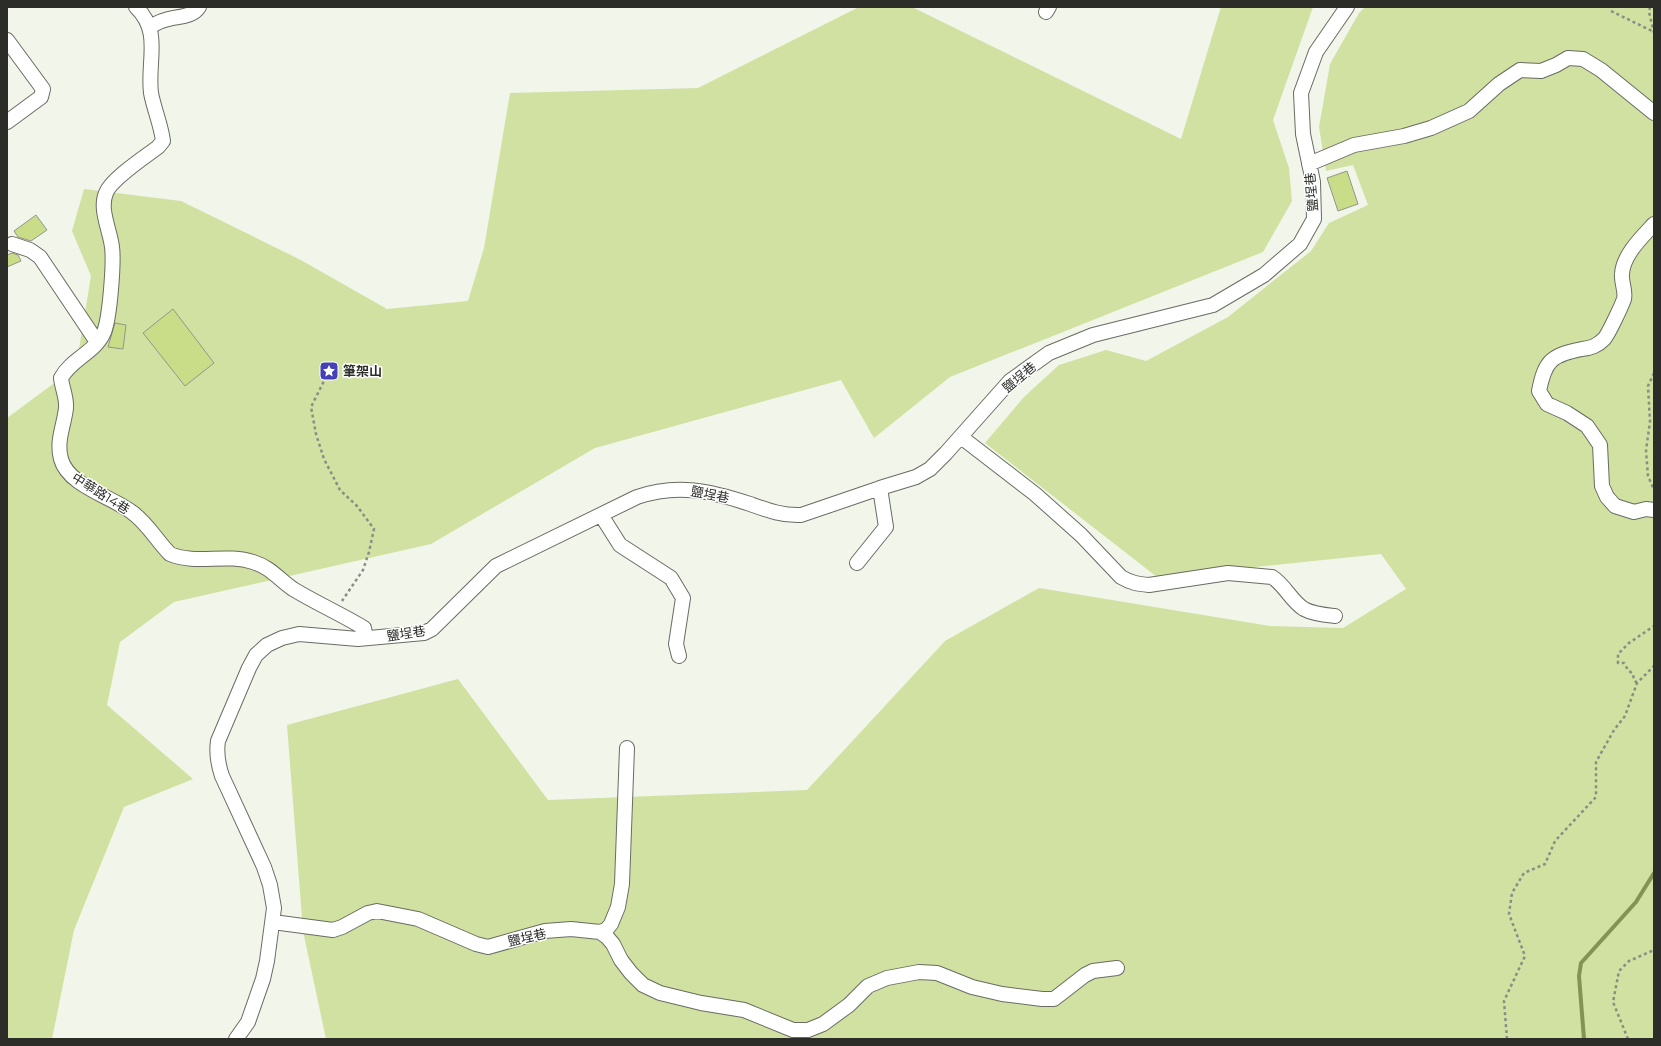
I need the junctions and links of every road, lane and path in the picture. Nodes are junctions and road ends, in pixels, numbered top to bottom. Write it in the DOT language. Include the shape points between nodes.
graph roads {
  1 [pos="136,7"];
  2 [pos="199,7"];
  3 [pos="1347,7"];
  4 [pos="1650,7"];
  5 [pos="1611,11"];
  6 [pos="150,27"];
  7 [pos="1653,32"];
  8 [pos="7,40"];
  9 [pos="1654,113"];
  10 [pos="7,122"];
  11 [pos="1309,164"];
  12 [pos="1654,224"];
  13 [pos="12,244"];
  14 [pos="97,342"];
  15 [pos="329,372"];
  16 [pos="1654,373"];
  17 [pos="961,437"];
  18 [pos="880,488"];
  19 [pos="1654,490"];
  20 [pos="1654,510"];
  21 [pos="601,515"];
  22 [pos="857,563"];
  23 [pos="334,611"];
  24 [pos="1335,616"];
  25 [pos="1654,626"];
  26 [pos="358,639"];
  27 [pos="679,656"];
  28 [pos="1654,666"];
  29 [pos="1637,683"];
  30 [pos="627,748"];
  31 [pos="274,922"];
  32 [pos="600,932"];
  33 [pos="1654,950"];
  34 [pos="1116,968"];
  35 [pos="236,1039"];
  36 [pos="1507,1039"];
  37 [pos="1628,1039"];
  1 -- 6 [label="street" via="146,17"];
  2 -- 6 [label="street" via="184,16 165,20"];
  3 -- 11 [label="street, 鹽埕巷" via="1316,52 1301,92 1303,134"];
  4 -- 7 [label="path"];
  5 -- 7 [label="path"];
  6 -- 14 [label="street, 中華路14巷" via="152,95 163,141 113,182 103,201 112,248 111,282 104,332"];
  8 -- 10 [label="street" via="43,89 41,97"];
  9 -- 11 [label="street" via="1601,70 1583,59 1568,58 1541,71 1520,70 1499,84 1469,111 1430,128 1354,146"];
  11 -- 17 [label="street, 鹽埕巷" via="1313,182 1314,219 1300,244 1264,275 1213,305 1093,335 1049,353 1010,381"];
  12 -- 20 [label="street" via="1637,242 1627,259 1622,274 1624,298 1605,339 1595,347 1556,356 1546,366 1539,391 1548,404 1587,426 1600,445 1602,486 1615,506 1634,512"];
  13 -- 14 [label="street" via="30,250 40,257"];
  14 -- 23 [label="street, 中華路14巷" via="87,353 70,364 61,378 66,408 59,446 65,470 77,481 134,513 170,554 188,558 252,561 274,572 292,588"];
  15 -- 23 [label="path" via="311,408 316,434 324,459 340,490 357,506 374,529 363,570"];
  16 -- 19 [label="path" via="1648,386 1650,422 1646,450 1648,476"];
  17 -- 18 [label="street, 鹽埕巷" via="930,469 916,477"];
  17 -- 24 [label="street" via="1035,494 1129,582 1149,585 1228,573 1272,577 1304,609"];
  18 -- 21 [label="street, 鹽埕巷" via="801,515 788,516 724,495 688,489 648,494"];
  18 -- 22 [label="street" via="886,527"];
  21 -- 26 [label="street, 鹽埕巷" via="496,566 432,629 424,633"];
  21 -- 27 [label="street" via="620,545 671,578 683,598 676,644"];
  23 -- 26 [label="street, 中華路14巷" via="364,628 364,634"];
  25 -- 29 [label="path" via="1618,654 1618,663 1624,662 1628,670 1634,674"];
  26 -- 31 [label="street, 鹽埕巷" via="299,634 267,645 256,655 249,668 218,741 218,764 222,776 270,885"];
  28 -- 29 [label="path"];
  29 -- 36 [label="path" via="1625,716 1596,762 1596,797 1555,841 1545,864 1524,873 1512,893 1509,914 1525,956 1504,1001"];
  30 -- 32 [label="street" via="622,884 618,907 611,924"];
  31 -- 32 [label="street, 鹽埕巷" via="333,930 368,913 386,912 418,919 488,947 545,932 571,929"];
  31 -- 35 [label="street, 鹽埕巷" via="263,979 248,1022"];
  32 -- 34 [label="street" via="613,944 621,960 643,985 660,993 744,1010 793,1030 808,1030 823,1024 849,1005 868,986 887,978 918,972 937,972 972,987 1002,994 1054,999 1085,975 1093,971"];
  33 -- 37 [label="path" via="1629,961 1619,971 1613,1002"];
}
